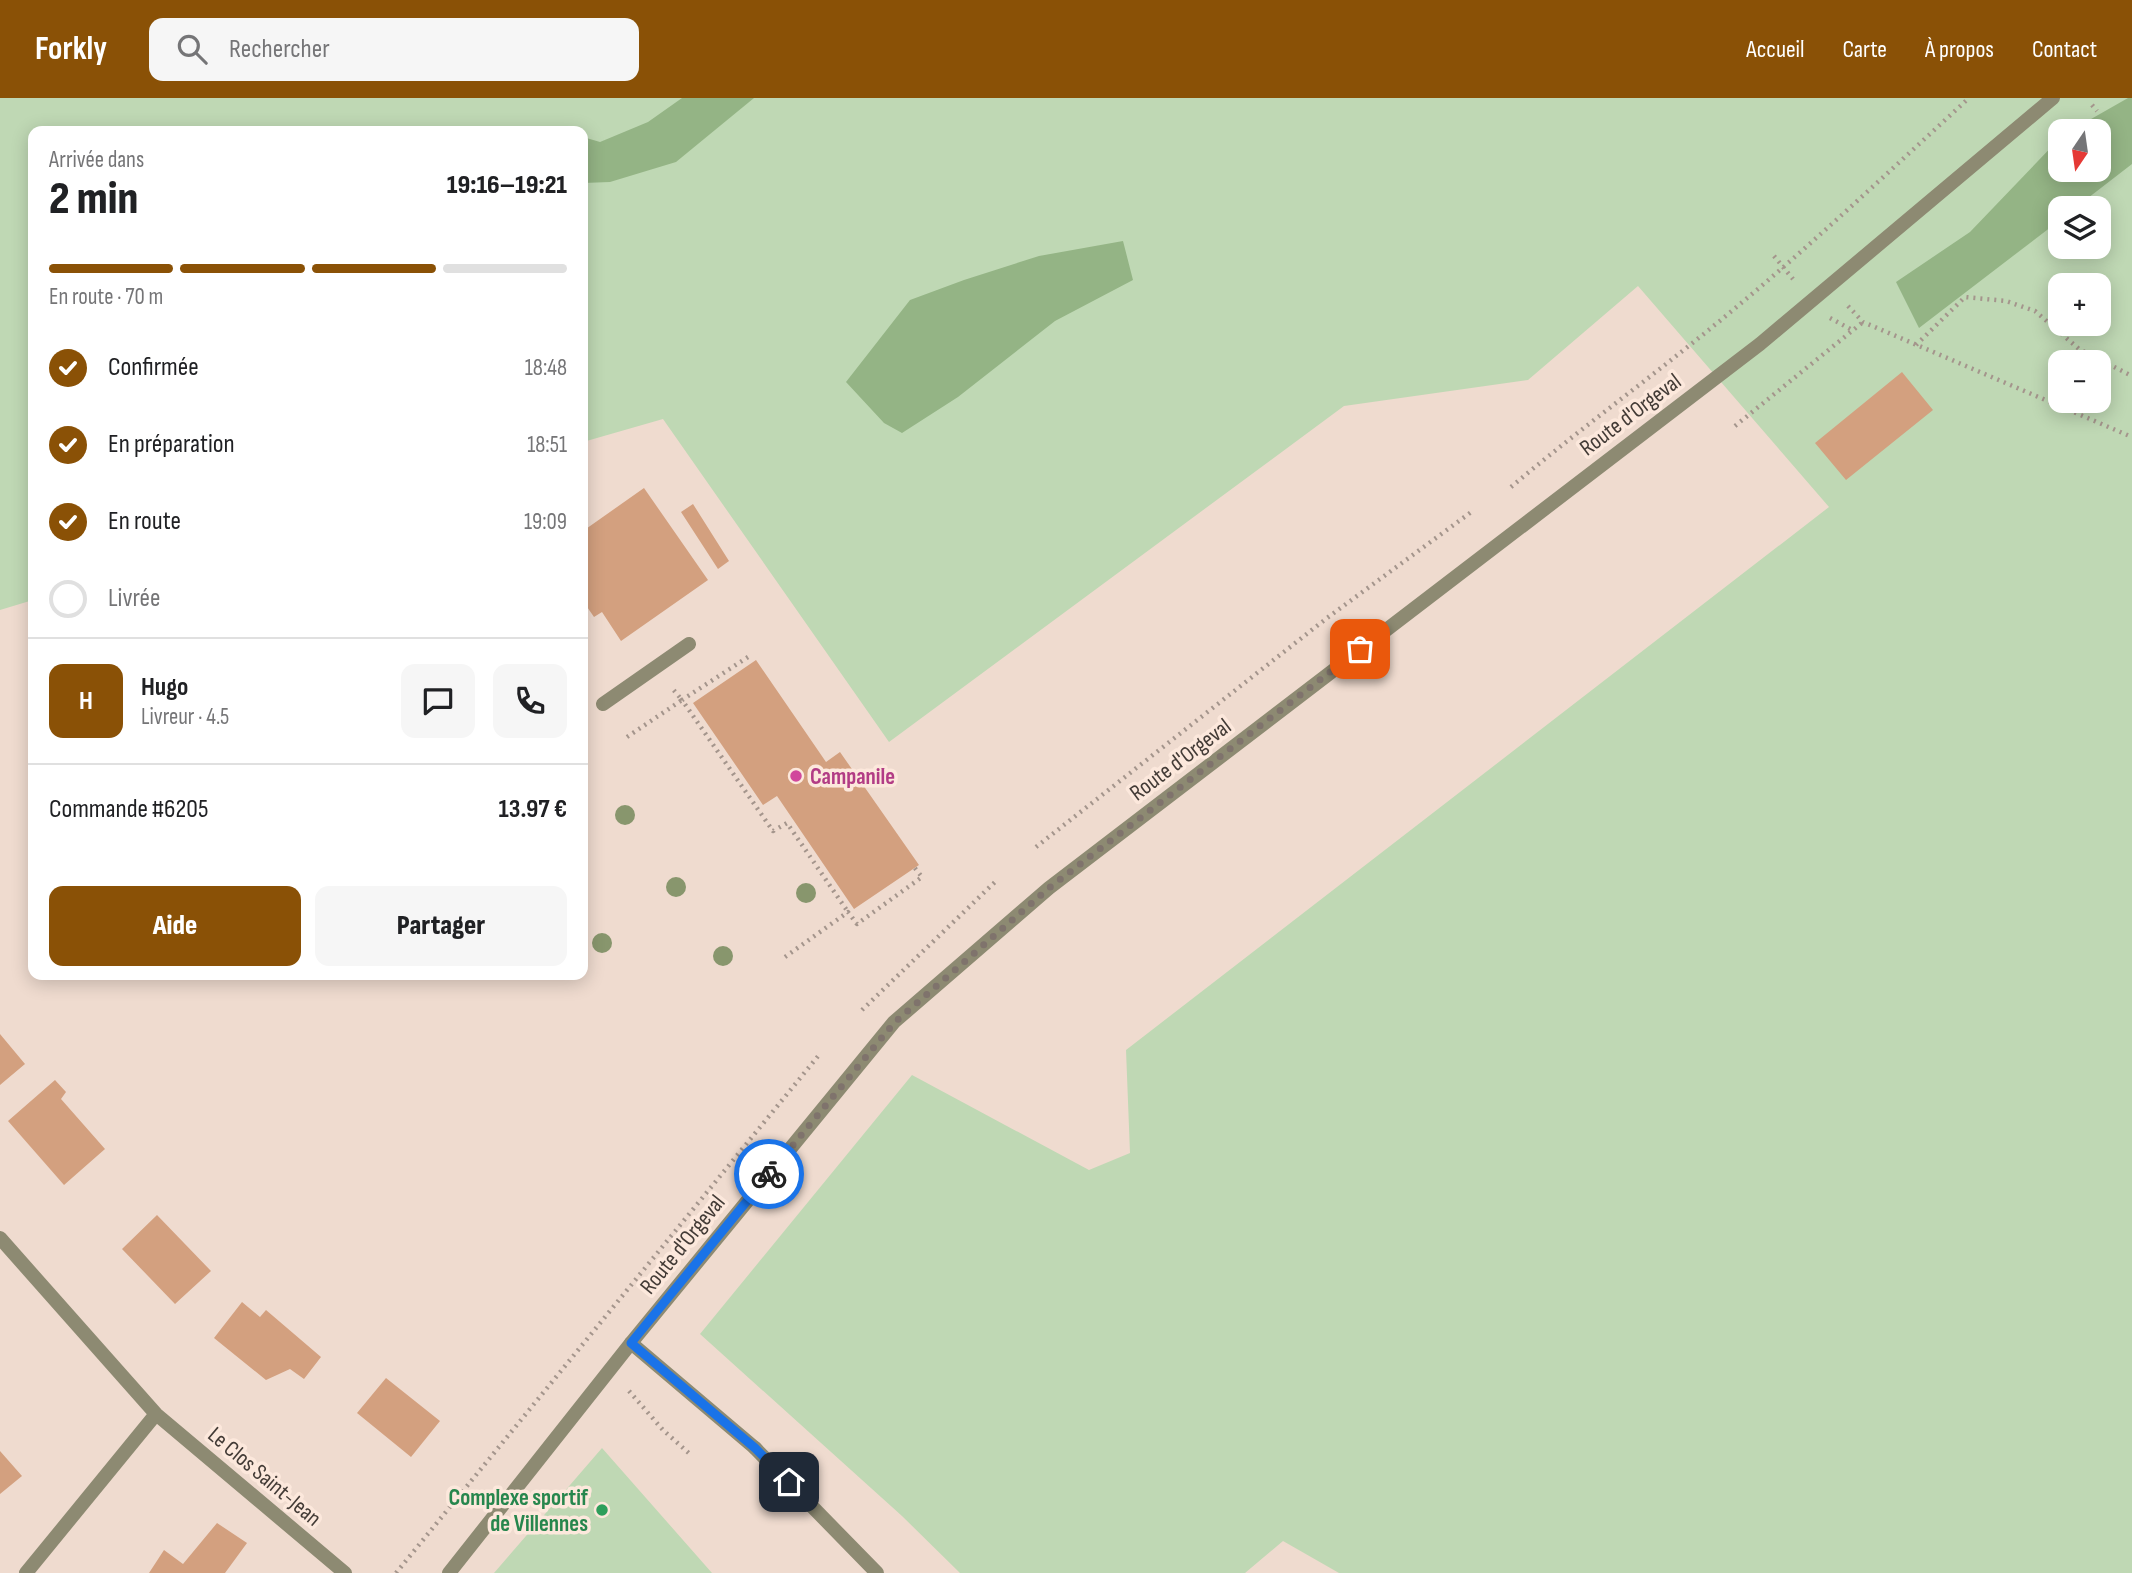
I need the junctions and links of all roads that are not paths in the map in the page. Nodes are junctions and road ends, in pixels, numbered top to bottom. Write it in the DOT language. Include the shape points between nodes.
graph roads {
  1 [pos="2053,98"];
  2 [pos="689,643"];
  3 [pos="603,704"];
  4 [pos="0,1237"];
  5 [pos="631,1343"];
  6 [pos="156,1414"];
  7 [pos="26,1573"];
  8 [pos="345,1573"];
  9 [pos="449,1573"];
  10 [pos="877,1573"];
  1 -- 5 [label="street, Route d'Orgeval" via="1760,344 1049,888 894,1023"];
  2 -- 3 [label="street"];
  4 -- 6 [label="street, Le Clos Saint-Jean"];
  5 -- 9 [label="street, Route d'Orgeval"];
  5 -- 10 [label="street" via="755,1448"];
  6 -- 7 [label="street"];
  6 -- 8 [label="street, Le Clos Saint-Jean"];
}
